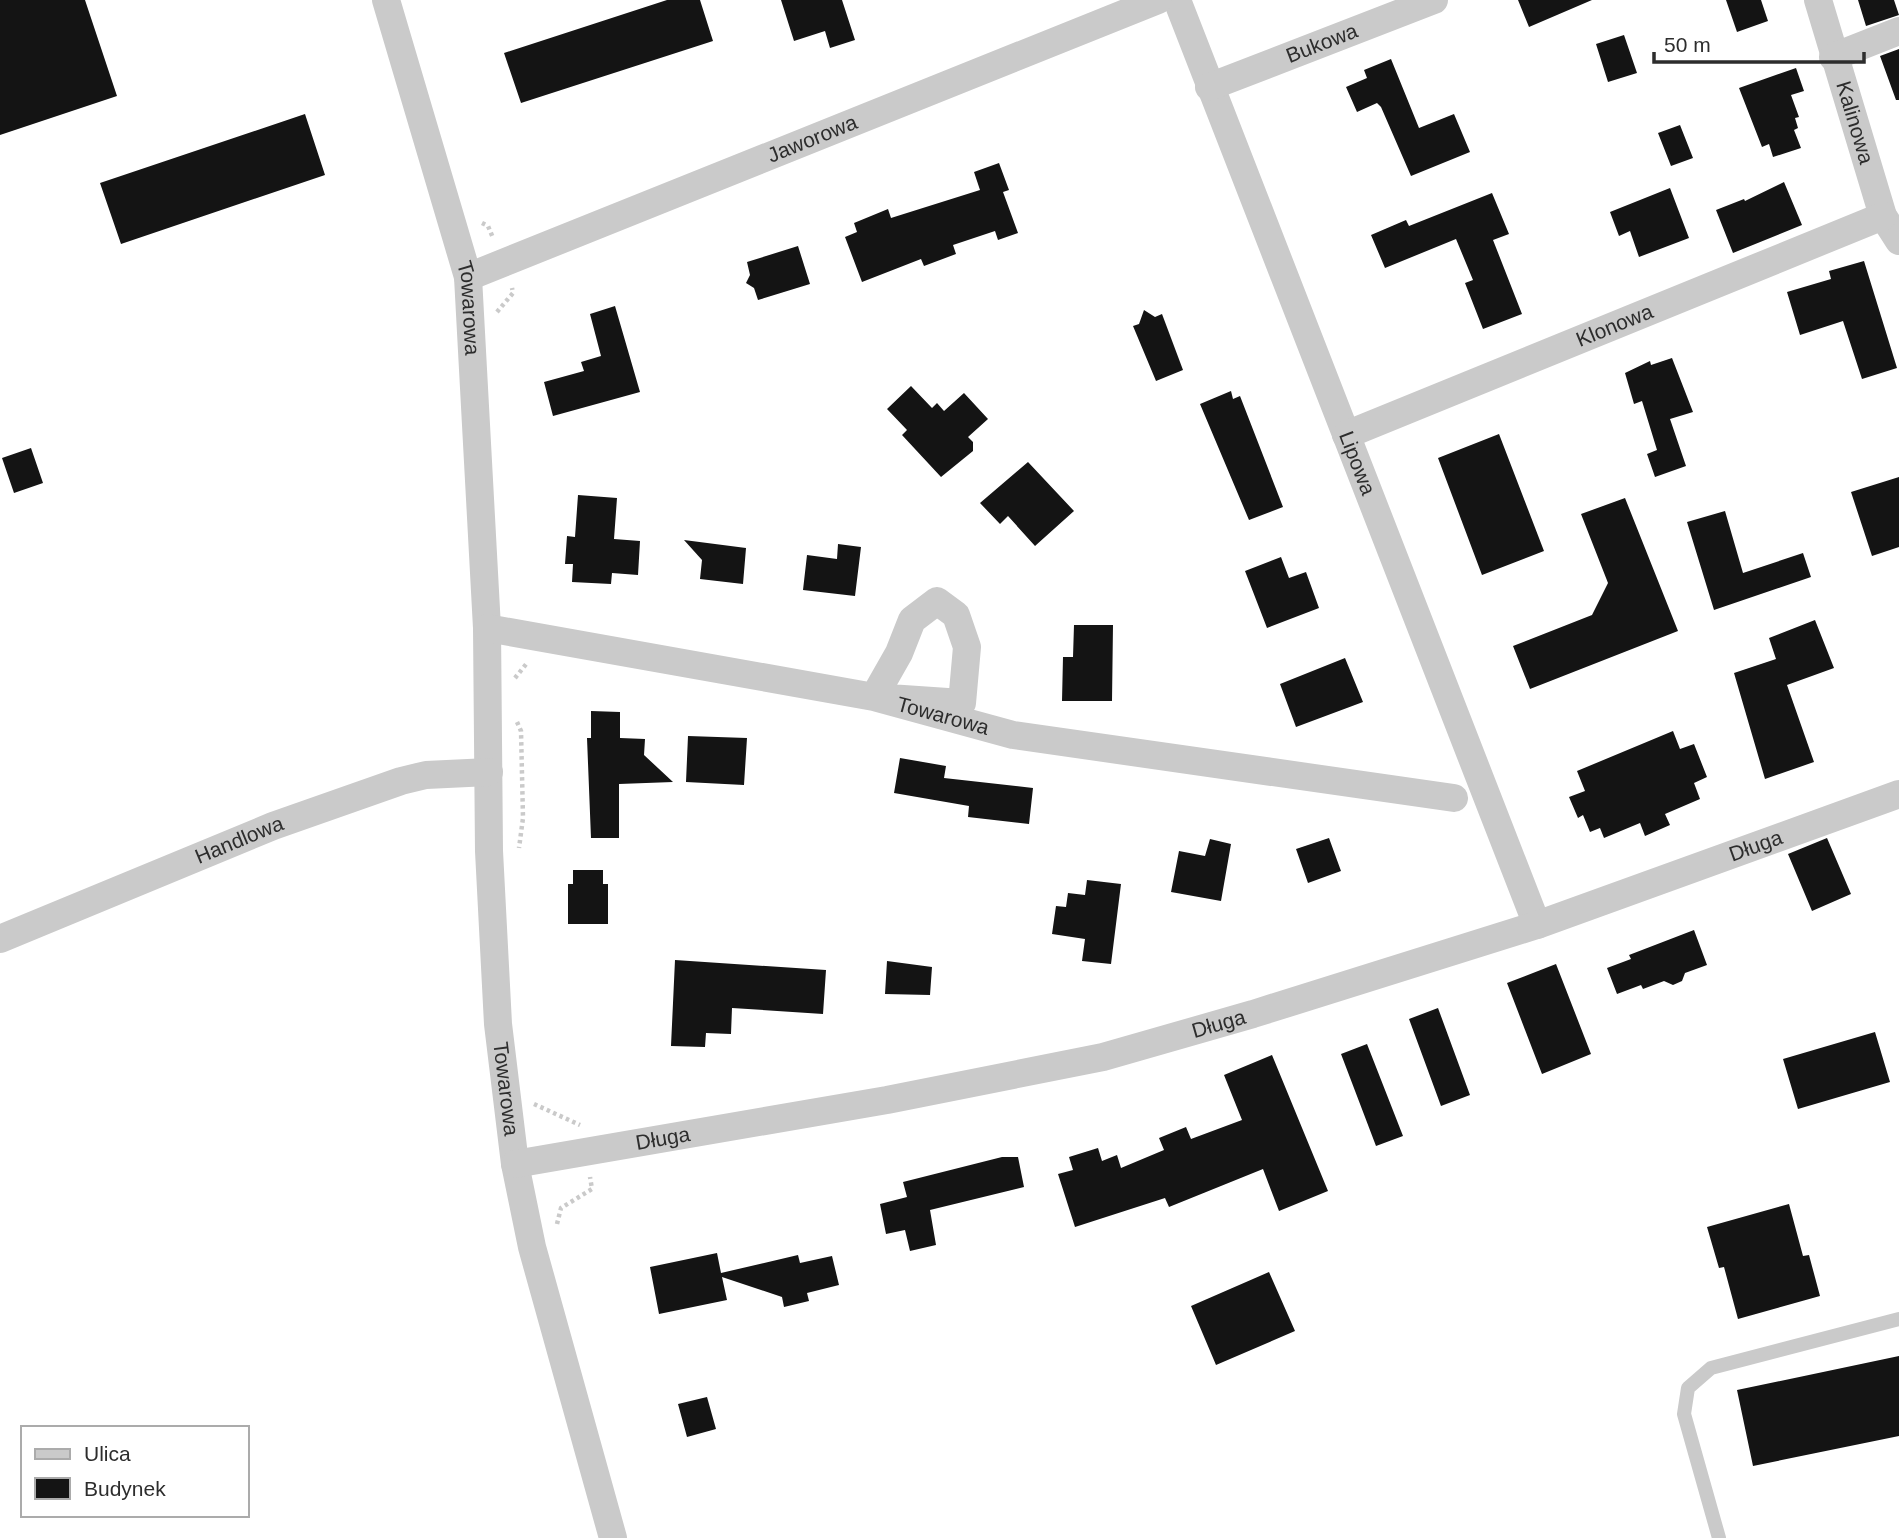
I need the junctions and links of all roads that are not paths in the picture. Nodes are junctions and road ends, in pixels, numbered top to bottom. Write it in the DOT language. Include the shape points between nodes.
graph roads {
  1 [pos="386,0"];
  2 [pos="1158,0"];
  3 [pos="1177,0"];
  4 [pos="1434,0"];
  5 [pos="1818,0"];
  6 [pos="1899,31"];
  7 [pos="1833,57"];
  8 [pos="1209,87"];
  9 [pos="1895,231"];
  10 [pos="468,277"];
  11 [pos="1346,435"];
  12 [pos="487,628"];
  13 [pos="489,772"];
  14 [pos="1899,794"];
  15 [pos="1454,798"];
  16 [pos="1537,925"];
  17 [pos="0,939"];
  18 [pos="516,1164"];
  19 [pos="1899,1319"];
  20 [pos="613,1538"];
  21 [pos="1719,1538"];
  1 -- 10 [label="street, Towarowa"];
  2 -- 10 [label="street, Jaworowa"];
  3 -- 8 [label="street, Lipowa"];
  4 -- 8 [label="street, Bukowa"];
  5 -- 7 [label="street, Kalinowa"];
  6 -- 7 [label="street"];
  7 -- 9 [label="street, Kalinowa"];
  8 -- 11 [label="street, Lipowa"];
  9 -- 11 [label="street, Klonowa"];
  10 -- 12 [label="street, Towarowa"];
  11 -- 16 [label="street, Lipowa"];
  12 -- 13 [label="street, Towarowa"];
  12 -- 15 [label="street, Towarowa" via="874,697 1013,735"];
  13 -- 17 [label="street, Handlowa" via="401,781 273,826"];
  13 -- 18 [label="street, Towarowa" via="498,1024"];
  14 -- 16 [label="street, Długa"];
  16 -- 18 [label="street, Długa" via="1103,1057 887,1100"];
  18 -- 20 [label="street, Towarowa" via="532,1247"];
  19 -- 21 [label="lane" via="1711,1368 1688,1388 1684,1414"];
}
